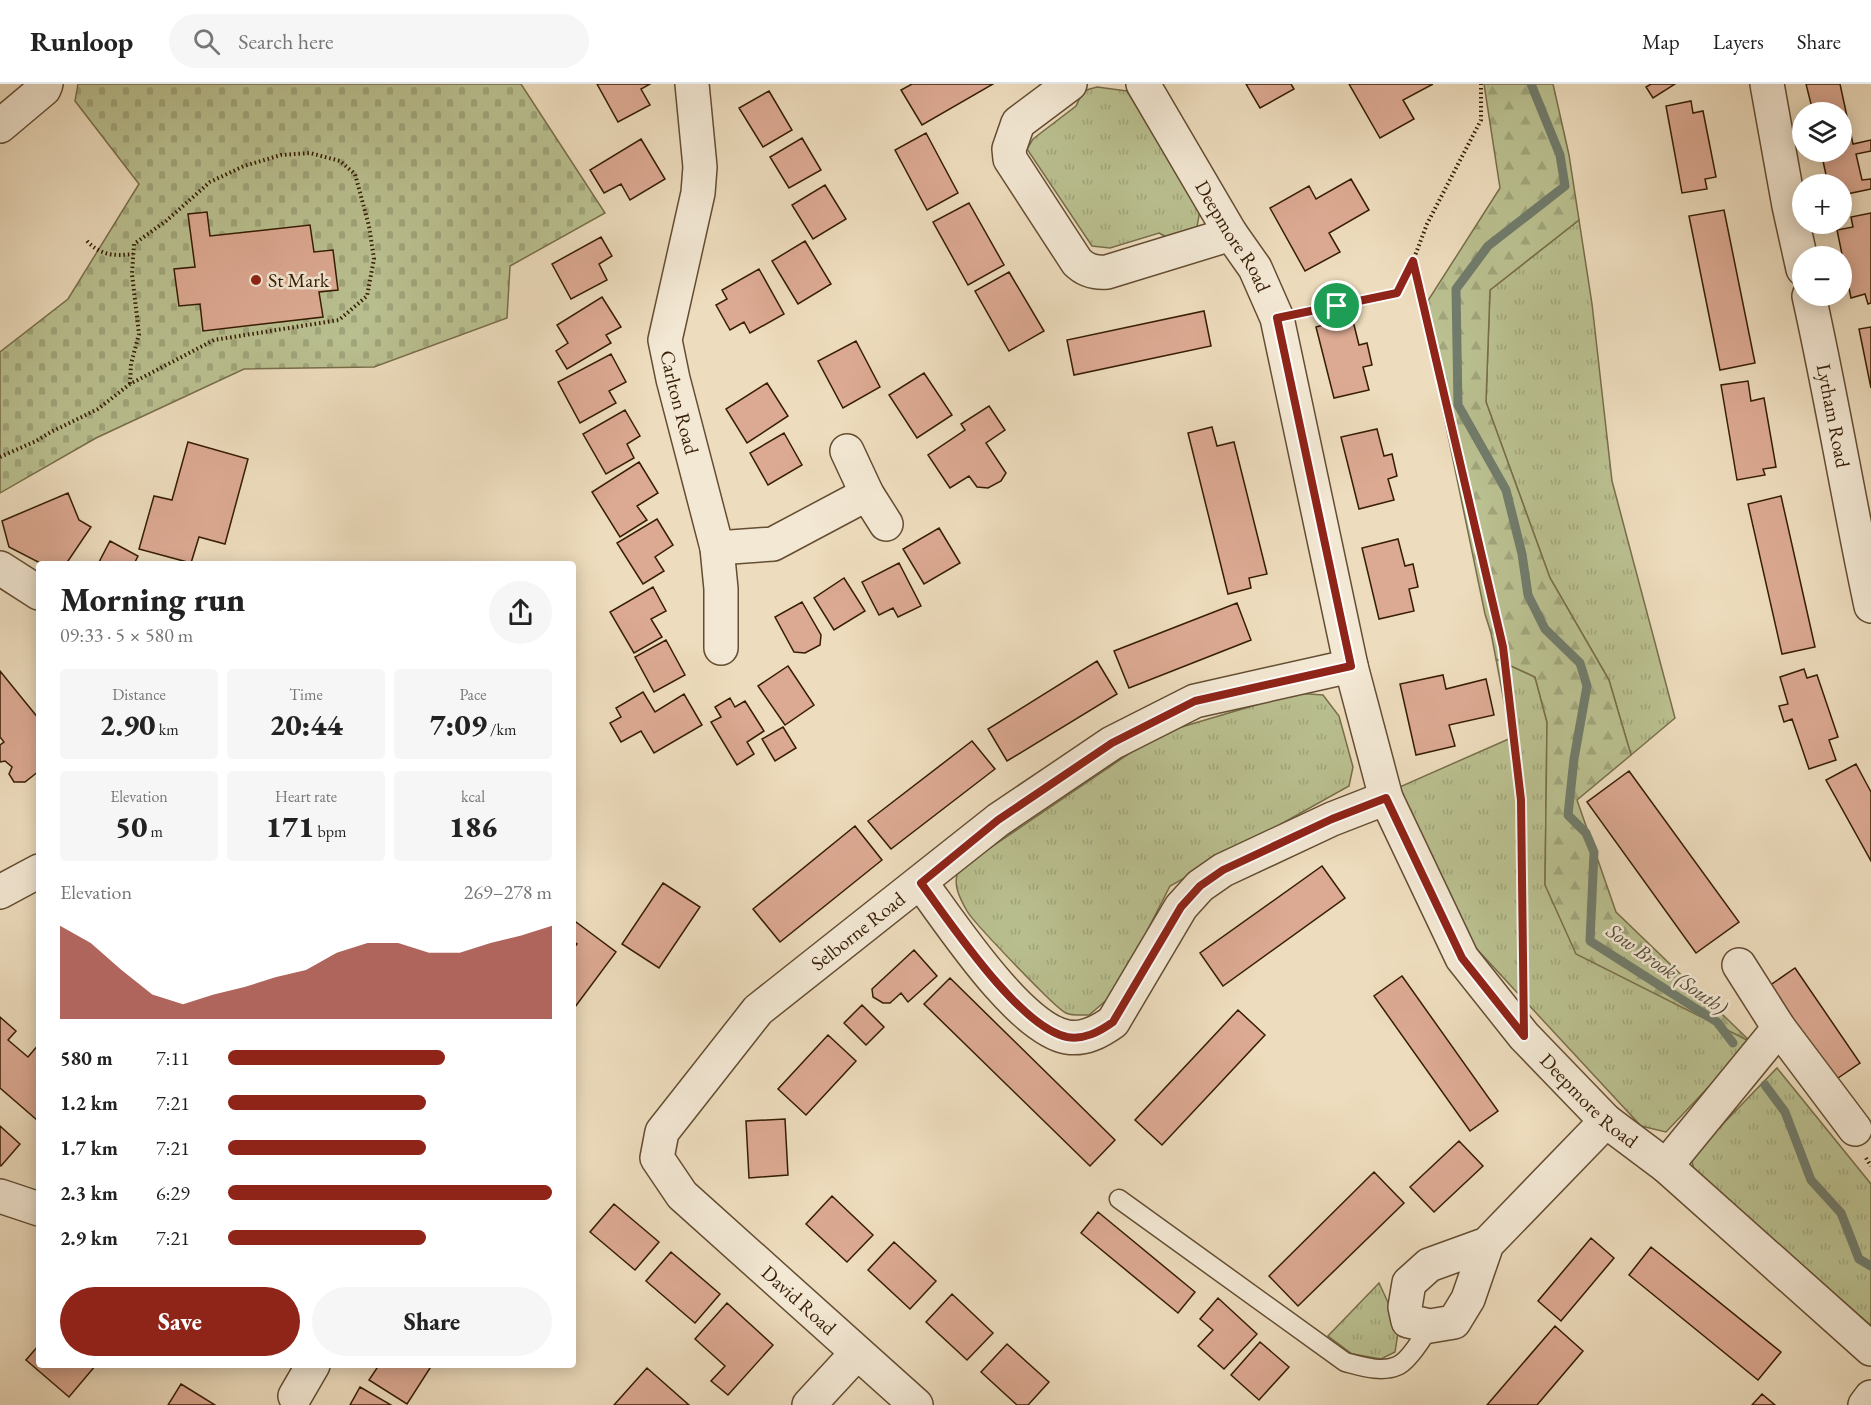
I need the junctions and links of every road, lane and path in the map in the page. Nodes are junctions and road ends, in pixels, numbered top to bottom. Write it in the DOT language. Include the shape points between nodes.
graph roads {
  1 [pos="46,84"];
  2 [pos="692,84"];
  3 [pos="1070,84"];
  4 [pos="1143,84"];
  5 [pos="1481,84"];
  6 [pos="1767,84"];
  7 [pos="0,126"];
  8 [pos="1231,234"];
  9 [pos="87,241"];
  10 [pos="1798,246"];
  11 [pos="133,254"];
  12 [pos="1413,261"];
  13 [pos="1811,306"];
  14 [pos="1277,318"];
  15 [pos="130,384"];
  16 [pos="847,452"];
  17 [pos="0,457"];
  18 [pos="867,494"];
  19 [pos="886,524"];
  20 [pos="717,548"];
  21 [pos="0,568"];
  22 [pos="36,591"];
  23 [pos="1871,606"];
  24 [pos="721,648"];
  25 [pos="1351,666"];
  26 [pos="1386,798"];
  27 [pos="36,873"];
  28 [pos="921,883"];
  29 [pos="0,892"];
  30 [pos="1739,965"];
  31 [pos="1779,1028"];
  32 [pos="1524,1036"];
  33 [pos="1606,1121"];
  34 [pos="1855,1129"];
  35 [pos="1666,1166"];
  36 [pos="682,1195"];
  37 [pos="0,1196"];
  38 [pos="1119,1199"];
  39 [pos="36,1208"];
  40 [pos="1487,1244"];
  41 [pos="1430,1326"];
  42 [pos="1871,1349"];
  43 [pos="857,1353"];
  44 [pos="311,1368"];
  45 [pos="295,1396"];
  46 [pos="1871,1397"];
  47 [pos="809,1405"];
  48 [pos="916,1405"];
  49 [pos="1865,1405"];
  1 -- 7 [label="street"];
  2 -- 20 [label="street, Carlton Road" via="700,167 698,194 665,340"];
  3 -- 8 [label="street" via="1018,123 1009,149 1010,159 1083,268 1107,272"];
  4 -- 8 [label="street, Deepmore Road"];
  5 -- 12 [label="path" via="1481,120 1427,224"];
  6 -- 10 [label="street"];
  8 -- 14 [label="street, Deepmore Road" via="1255,268"];
  9 -- 11 [label="path" via="110,256"];
  11 -- 15 [label="path" via="139,334 130,364"];
  11 -- 15 [label="path" via="134,244 210,182 244,166 282,155 310,153 340,161 355,174 374,259 368,296 339,320 214,340"];
  12 -- 14 [label="path" via="1397,293"];
  12 -- 32 [label="path" via="1503,647 1521,800"];
  13 -- 23 [label="street, Lytham Road"];
  14 -- 25 [label="street, Deepmore Road"];
  15 -- 17 [label="path" via="98,409"];
  16 -- 18 [label="street"];
  18 -- 19 [label="street"];
  18 -- 20 [label="street" via="773,544"];
  20 -- 24 [label="street, Carlton Road"];
  21 -- 22 [label="street"];
  25 -- 26 [label="street, Deepmore Road"];
  25 -- 28 [label="street, Selborne Road" via="1195,701 1133,732 998,820"];
  26 -- 28 [label="street" via="1223,870 1200,886 1181,907 1113,1022 1087,1036 1068,1037 1047,1030 1001,989"];
  26 -- 32 [label="street, Deepmore Road" via="1462,958"];
  27 -- 29 [label="street"];
  28 -- 36 [label="street, Selborne Road" via="758,1010 662,1132 657,1158"];
  30 -- 31 [label="street"];
  31 -- 34 [label="street"];
  31 -- 35 [label="street"];
  32 -- 33 [label="street, Deepmore Road"];
  33 -- 35 [label="street, Deepmore Road"];
  33 -- 40 [label="street"];
  35 -- 42 [label="street, Deepmore Road"];
  36 -- 43 [label="street, David Road"];
  37 -- 39 [label="street"];
  38 -- 41 [label="lane" via="1345,1362 1374,1369 1398,1366"];
  40 -- 41 [label="street" via="1468,1299 1454,1322"];
  40 -- 41 [label="street" via="1429,1265 1409,1283 1405,1307 1408,1321"];
  43 -- 47 [label="street"];
  43 -- 48 [label="street, David Road"];
  44 -- 45 [label="street"];
  46 -- 49 [label="street"];
}
